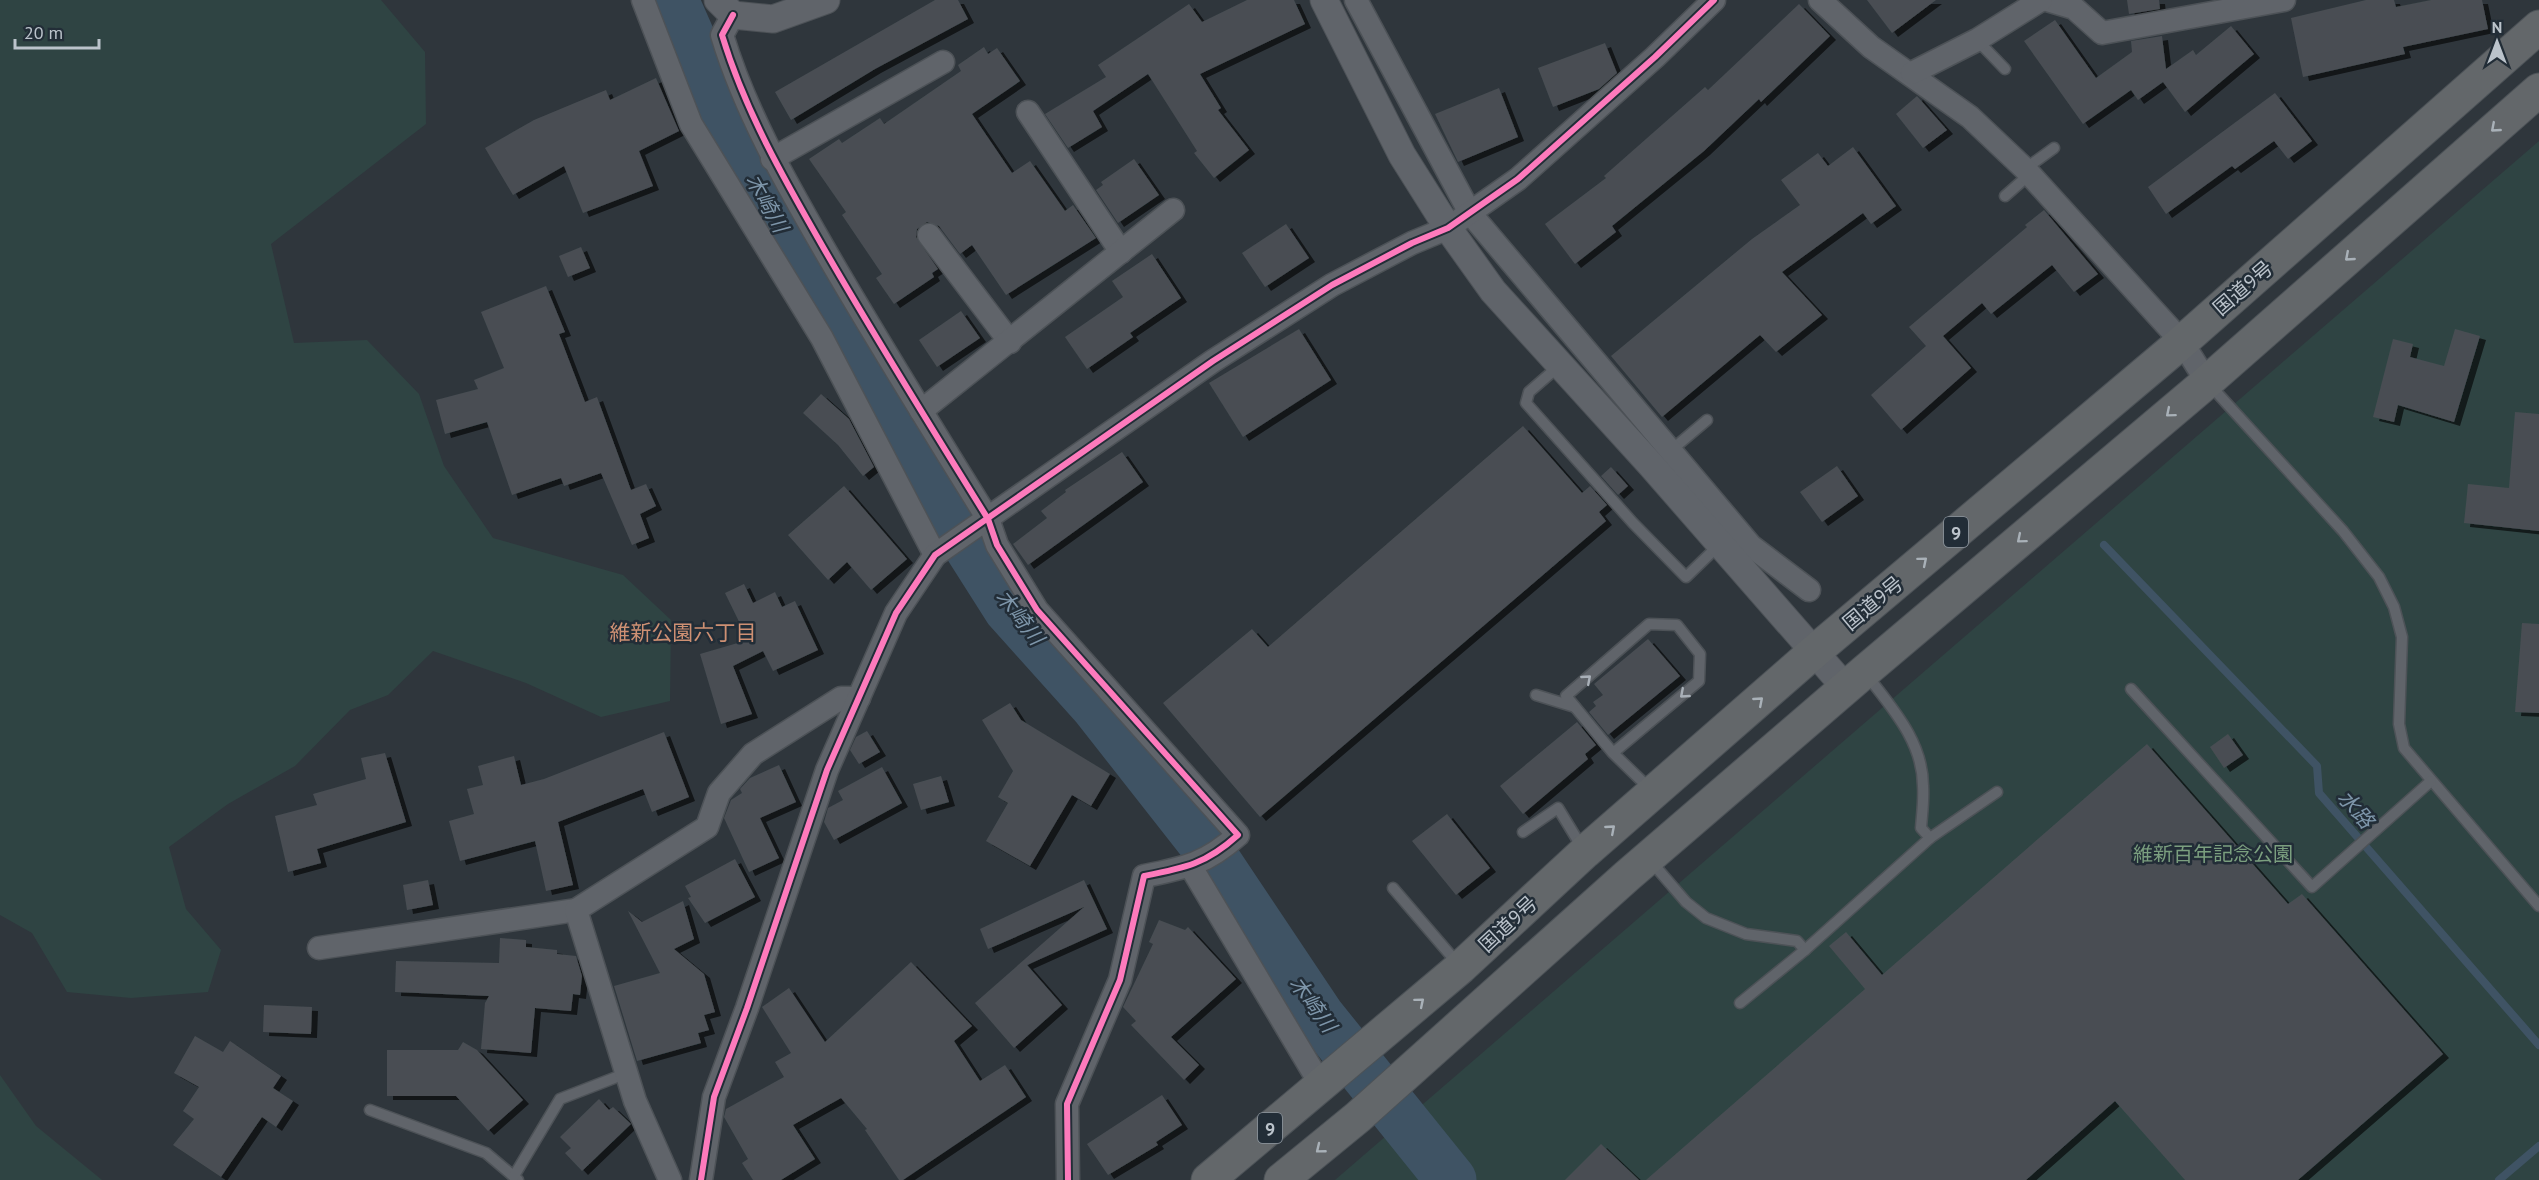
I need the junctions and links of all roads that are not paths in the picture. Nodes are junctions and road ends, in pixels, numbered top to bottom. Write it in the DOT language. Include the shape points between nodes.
graph roads {
  1 [pos="643,0"];
  2 [pos="826,0"];
  3 [pos="1714,0"];
  4 [pos="1820,0"];
  5 [pos="2041,0"];
  6 [pos="2047,0"];
  7 [pos="2284,0"];
  8 [pos="1360,1"];
  9 [pos="726,7"];
  10 [pos="1327,7"];
  11 [pos="2539,27"];
  12 [pos="1977,40"];
  13 [pos="943,62"];
  14 [pos="2005,69"];
  15 [pos="1912,73"];
  16 [pos="2539,90"];
  17 [pos="1028,112"];
  18 [pos="2054,148"];
  19 [pos="772,159"];
  20 [pos="2027,172"];
  21 [pos="2005,196"];
  22 [pos="1173,210"];
  23 [pos="1459,221"];
  24 [pos="929,235"];
  25 [pos="1121,252"];
  26 [pos="1010,342"];
  27 [pos="2182,342"];
  28 [pos="1560,365"];
  29 [pos="2207,382"];
  30 [pos="921,411"];
  31 [pos="1707,420"];
  32 [pos="1661,458"];
  33 [pos="988,519"];
  34 [pos="1719,544"];
  35 [pos="935,555"];
  36 [pos="1809,590"];
  37 [pos="1814,652"];
  38 [pos="1854,680"];
  39 [pos="2131,689"];
  40 [pos="1536,695"];
  41 [pos="859,698"];
  42 [pos="1575,707"];
  43 [pos="1613,753"];
  44 [pos="2431,781"];
  45 [pos="1653,792"];
  46 [pos="1997,792"];
  47 [pos="1522,832"];
  48 [pos="1930,838"];
  49 [pos="1585,852"];
  50 [pos="1649,859"];
  51 [pos="1191,867"];
  52 [pos="1393,888"];
  53 [pos="2539,906"];
  54 [pos="576,910"];
  55 [pos="319,948"];
  56 [pos="1805,950"];
  57 [pos="1461,967"];
  58 [pos="1740,1004"];
  59 [pos="627,1073"];
  60 [pos="1327,1081"];
  61 [pos="370,1110"];
  62 [pos="516,1178"];
  63 [pos="670,1180"];
  64 [pos="701,1180"];
  65 [pos="1068,1180"];
  66 [pos="1208,1180"];
  67 [pos="1281,1180"];
  1 -- 35 [label="street" via="691,124 822,338"];
  2 -- 9 [label="street" via="773,19"];
  3 -- 23 [label="street" via="1518,179"];
  4 -- 15 [label="street" via="1871,47"];
  5 -- 12 [label="street"];
  6 -- 7 [label="street" via="2074,8 2102,33"];
  8 -- 10 [label="street"];
  8 -- 23 [label="street"];
  9 -- 19 [label="street" via="722,35 736,81"];
  10 -- 23 [label="street" via="1402,154"];
  11 -- 27 [label="highway, 国道9号 / 9"];
  12 -- 14 [label="lane"];
  12 -- 15 [label="street"];
  13 -- 19 [label="street"];
  15 -- 20 [label="street" via="1970,117"];
  16 -- 29 [label="highway, 9, one-way"];
  17 -- 25 [label="street"];
  18 -- 20 [label="lane"];
  19 -- 30 [label="street"];
  20 -- 21 [label="lane"];
  20 -- 27 [label="street"];
  22 -- 25 [label="street"];
  23 -- 28 [label="street" via="1493,291"];
  23 -- 32 [label="street"];
  23 -- 33 [label="street" via="1322,292 1213,361"];
  24 -- 26 [label="street"];
  25 -- 26 [label="street"];
  26 -- 30 [label="street"];
  27 -- 29 [label="street"];
  37 -- 27 [label="highway, 国道9号 / 9, one-way"];
  28 -- 32 [label="street"];
  28 -- 34 [label="lane" via="1529,392 1526,403 1549,432 1686,577"];
  29 -- 38 [label="highway, 9, one-way"];
  29 -- 44 [label="lane" via="2343,531 2379,577 2394,607 2402,637 2399,724 2404,747"];
  30 -- 33 [label="street"];
  31 -- 32 [label="lane"];
  32 -- 34 [label="street"];
  32 -- 36 [label="street" via="1750,546"];
  33 -- 35 [label="street"];
  33 -- 51 [label="street" via="997,545 1037,610 1238,835"];
  34 -- 37 [label="street"];
  35 -- 41 [label="street" via="896,614"];
  37 -- 38 [label="street"];
  45 -- 37 [label="highway, 国道9号 / 9, one-way"];
  38 -- 48 [label="lane" via="1904,724 1916,749 1924,783 1921,828"];
  38 -- 50 [label="highway, 9"];
  39 -- 44 [label="lane" via="2312,887"];
  40 -- 42 [label="lane"];
  41 -- 54 [label="street" via="841,698 753,754 719,793 706,827"];
  41 -- 64 [label="street" via="827,770 714,1097"];
  42 -- 43 [label="lane"];
  42 -- 43 [label="lane, one-way" via="1566,696 1649,624 1677,625 1700,654 1700,681"];
  43 -- 45 [label="lane"];
  44 -- 53 [label="lane"];
  49 -- 45 [label="highway, 国道9号 / 9, one-way"];
  46 -- 48 [label="lane"];
  47 -- 49 [label="lane" via="1558,807"];
  48 -- 56 [label="lane"];
  49 -- 57 [label="highway, 国道9号 / 9"];
  50 -- 56 [label="lane" via="1686,902 1706,918 1746,934 1797,941"];
  50 -- 67 [label="highway, 9, one-way" via="1358,1117"];
  51 -- 60 [label="street"];
  51 -- 65 [label="street" via="1144,876 1120,981 1067,1104"];
  52 -- 57 [label="lane"];
  54 -- 55 [label="street"];
  54 -- 59 [label="street"];
  56 -- 58 [label="lane"];
  60 -- 57 [label="highway, 国道9号 / 9, one-way"];
  59 -- 62 [label="lane" via="560,1099"];
  59 -- 63 [label="street" via="635,1101"];
  60 -- 66 [label="highway, 国道9号 / 9"];
  61 -- 62 [label="lane" via="486,1152"];
}
